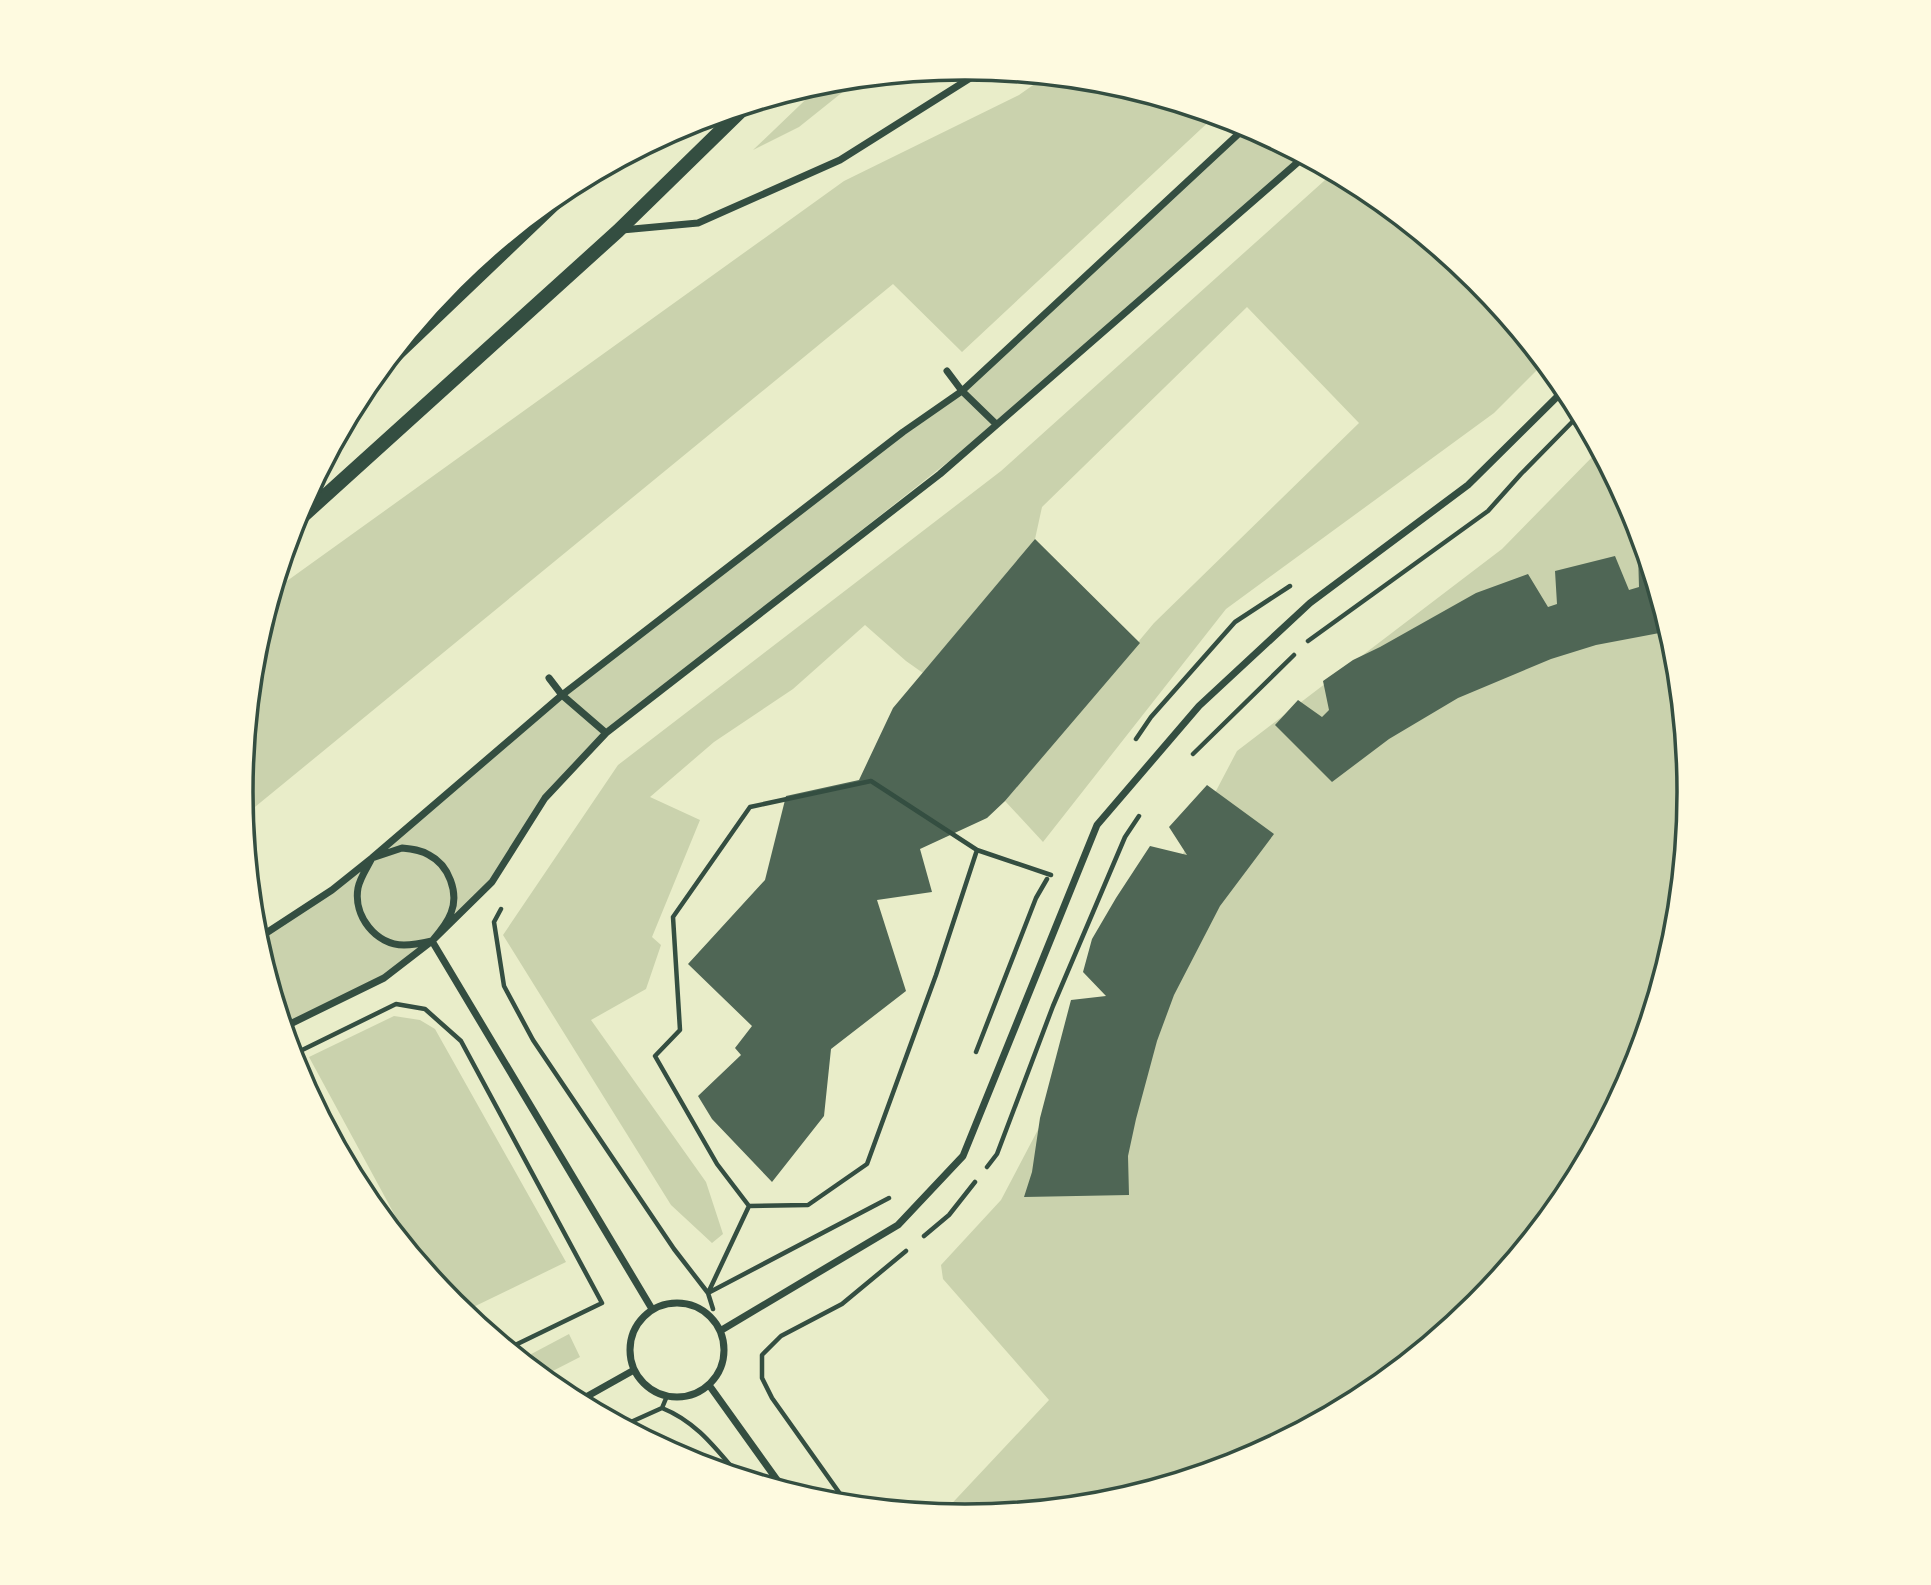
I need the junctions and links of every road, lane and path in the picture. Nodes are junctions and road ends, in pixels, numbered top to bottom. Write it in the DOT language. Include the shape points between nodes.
graph roads {
  1 [pos="968,80"];
  2 [pos="732,120"];
  3 [pos="1238,135"];
  4 [pos="1297,163"];
  5 [pos="618,231"];
  6 [pos="514,242"];
  7 [pos="429,324"];
  8 [pos="947,371"];
  9 [pos="962,391"];
  10 [pos="1558,396"];
  11 [pos="1573,421"];
  12 [pos="996,424"];
  13 [pos="315,505"];
  14 [pos="1307,641"];
  15 [pos="1297,651"];
  16 [pos="550,678"];
  17 [pos="562,695"];
  18 [pos="606,733"];
  19 [pos="1188,759"];
  20 [pos="1145,808"];
  21 [pos="977,850"];
  22 [pos="372,858"];
  23 [pos="1049,874"];
  24 [pos="507,898"];
  25 [pos="267,932"];
  26 [pos="432,941"];
  27 [pos="999,992"];
  28 [pos="292,1023"];
  29 [pos="302,1050"];
  30 [pos="976,1053"];
  31 [pos="898,1193"];
  32 [pos="749,1206"];
  33 [pos="917,1242"];
  34 [pos="906,1251"];
  35 [pos="708,1293"];
  36 [pos="652,1309"];
  37 [pos="720,1331"];
  38 [pos="516,1344"];
  39 [pos="634,1370"];
  40 [pos="709,1385"];
  41 [pos="588,1396"];
  42 [pos="667,1396"];
  43 [pos="662,1408"];
  44 [pos="632,1421"];
  45 [pos="729,1464"];
  46 [pos="776,1479"];
  47 [pos="839,1493"];
  1 -- 5 [label="street" via="840,160 698,223"];
  2 -- 5 [label="main road"];
  3 -- 9 [label="street"];
  4 -- 12 [label="street"];
  5 -- 13 [label="main road"];
  6 -- 7 [label="main road"];
  8 -- 9 [label="street"];
  9 -- 12 [label="street"];
  9 -- 17 [label="street"];
  10 -- 37 [label="street" via="1468,485 1310,604 1199,706 1097,825 963,1156 898,1225"];
  11 -- 14 [label="path" via="1488,512"];
  12 -- 18 [label="street" via="940,474"];
  15 -- 19 [label="path"];
  16 -- 17 [label="street"];
  17 -- 18 [label="street"];
  17 -- 22 [label="street"];
  18 -- 26 [label="street" via="545,798 492,882"];
  20 -- 33 [label="path" via="1125,837 997,1154 949,1215"];
  21 -- 23 [label="path"];
  21 -- 32 [label="path" via="867,1164 808,1205"];
  21 -- 32 [label="path" via="871,781 750,807 673,917 680,1030 654,1056 717,1164"];
  22 -- 25 [label="street"];
  22 -- 26 [label="street" via="358,888 363,920 387,941 403,945"];
  22 -- 26 [label="street" via="402,848 418,850 444,867 452,880 452,912"];
  24 -- 35 [label="path" via="494,922 504,986 533,1040"];
  26 -- 28 [label="street" via="384,978"];
  26 -- 36 [label="street"];
  27 -- 30 [label="path"];
  29 -- 38 [label="path" via="396,1004 425,1009 461,1041 602,1303"];
  31 -- 35 [label="path"];
  32 -- 35 [label="path"];
  34 -- 47 [label="path" via="842,1304 781,1336 762,1355 762,1378 772,1398"];
  36 -- 37 [label="street" via="683,1303 712,1318"];
  36 -- 39 [label="street" via="634,1329 630,1356"];
  37 -- 40 [label="street" via="723,1360"];
  39 -- 41 [label="street"];
  39 -- 42 [label="street" via="642,1382"];
  40 -- 42 [label="street" via="690,1395"];
  40 -- 46 [label="street"];
  42 -- 43 [label="path"];
  43 -- 44 [label="path"];
  43 -- 45 [label="path" via="702,1433"];
}
